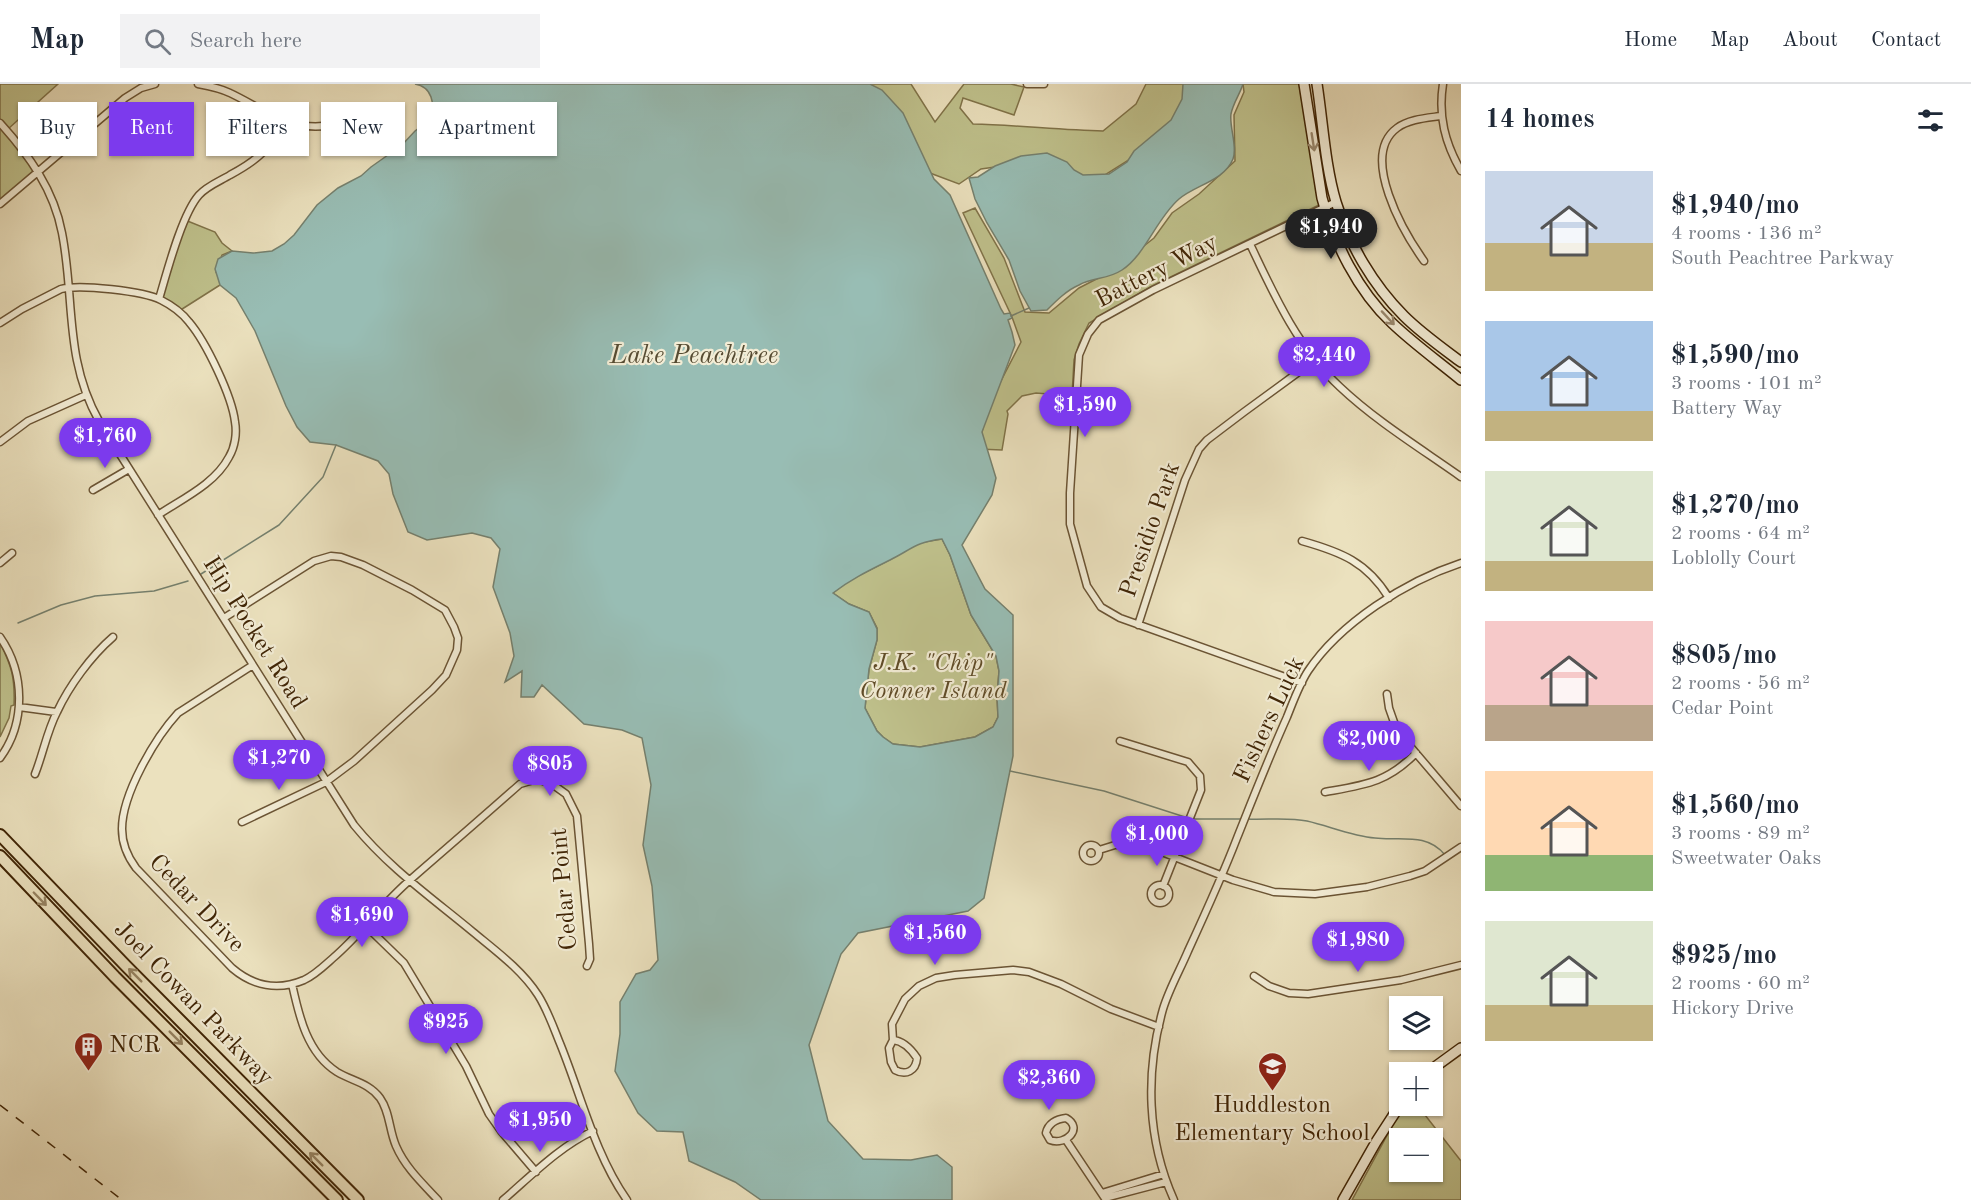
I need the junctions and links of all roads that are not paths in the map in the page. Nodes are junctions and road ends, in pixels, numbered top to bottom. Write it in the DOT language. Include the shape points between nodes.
graph roads {
  1 [pos="155,84"];
  2 [pos="198,84"];
  3 [pos="1027,84"];
  4 [pos="1044,84"];
  5 [pos="1304,84"];
  6 [pos="1317,84"];
  7 [pos="1443,84"];
  8 [pos="248,102"];
  9 [pos="1441,116"];
  10 [pos="0,123"];
  11 [pos="261,156"];
  12 [pos="39,171"];
  13 [pos="1461,171"];
  14 [pos="1336,202"];
  15 [pos="0,204"];
  16 [pos="1325,207"];
  17 [pos="1250,244"];
  18 [pos="1424,261"];
  19 [pos="68,287"];
  20 [pos="159,299"];
  21 [pos="0,323"];
  22 [pos="1315,360"];
  23 [pos="1461,362"];
  24 [pos="1461,380"];
  25 [pos="86,395"];
  26 [pos="0,442"];
  27 [pos="129,469"];
  28 [pos="1461,477"];
  29 [pos="93,490"];
  30 [pos="158,515"];
  31 [pos="1302,541"];
  32 [pos="12,553"];
  33 [pos="0,563"];
  34 [pos="1461,563"];
  35 [pos="1389,598"];
  36 [pos="224,618"];
  37 [pos="1138,625"];
  38 [pos="0,637"];
  39 [pos="113,637"];
  40 [pos="253,665"];
  41 [pos="1302,683"];
  42 [pos="1387,694"];
  43 [pos="19,707"];
  44 [pos="56,712"];
  45 [pos="1120,741"];
  46 [pos="1416,753"];
  47 [pos="0,758"];
  48 [pos="35,774"];
  49 [pos="326,782"];
  50 [pos="1325,792"];
  51 [pos="1461,806"];
  52 [pos="242,822"];
  53 [pos="0,835"];
  54 [pos="1461,847"];
  55 [pos="1099,850"];
  56 [pos="0,856"];
  57 [pos="1174,857"];
  58 [pos="1222,876"];
  59 [pos="409,880"];
  60 [pos="1163,886"];
  61 [pos="366,926"];
  62 [pos="1461,965"];
  63 [pos="587,966"];
  64 [pos="1254,976"];
  65 [pos="292,984"];
  66 [pos="1158,1027"];
  67 [pos="893,1040"];
  68 [pos="1461,1048"];
  69 [pos="1442,1062"];
  70 [pos="1393,1116"];
  71 [pos="593,1131"];
  72 [pos="1066,1140"];
  73 [pos="536,1172"];
  74 [pos="1164,1174"];
  75 [pos="1166,1182"];
  76 [pos="1104,1197"];
  77 [pos="507,1199"];
  78 [pos="337,1200"];
  79 [pos="358,1200"];
  80 [pos="438,1200"];
  81 [pos="627,1200"];
  82 [pos="1174,1200"];
  83 [pos="1343,1200"];
  1 -- 12 [label="street" via="125,98"];
  2 -- 8 [label="street"];
  3 -- 4 [label="street"];
  5 -- 16 [label="main road, one-way"];
  6 -- 14 [label="main road"];
  7 -- 9 [label="street"];
  9 -- 13 [label="street" via="1451,154"];
  9 -- 18 [label="street" via="1395,129 1382,157 1382,169 1400,221"];
  10 -- 12 [label="street, Hip Pocket Road"];
  11 -- 20 [label="street" via="206,189 190,207"];
  12 -- 15 [label="street"];
  12 -- 19 [label="street, Hip Pocket Road" via="62,232"];
  14 -- 16 [label="street, Battery Way"];
  14 -- 23 [label="main road" via="1356,251 1382,291 1423,333"];
  16 -- 17 [label="street, Battery Way"];
  16 -- 24 [label="main road, one-way" via="1344,257 1378,307"];
  17 -- 22 [label="street" via="1279,306"];
  17 -- 37 [label="street, Battery Way" via="1099,320 1080,350 1071,530 1088,586 1101,607"];
  19 -- 20 [label="street" via="114,290"];
  19 -- 21 [label="street"];
  19 -- 25 [label="street, Hip Pocket Road" via="76,359"];
  20 -- 30 [label="street" via="179,312 195,331 221,380 236,424 234,445 223,467"];
  22 -- 28 [label="street" via="1339,387 1384,424"];
  22 -- 37 [label="street, Presidio Park" via="1199,449 1185,480"];
  25 -- 26 [label="street" via="28,421"];
  25 -- 27 [label="street, Hip Pocket Road"];
  27 -- 29 [label="street"];
  27 -- 30 [label="street, Hip Pocket Road"];
  30 -- 36 [label="street, Hip Pocket Road"];
  31 -- 35 [label="street" via="1357,562 1379,582"];
  32 -- 33 [label="street"];
  34 -- 35 [label="street, Fishers Luck" via="1423,578"];
  35 -- 41 [label="street, Fishers Luck" via="1344,630"];
  36 -- 40 [label="street, Hip Pocket Road"];
  36 -- 49 [label="street" via="314,561 332,556 363,565 445,610 458,638 447,675"];
  37 -- 41 [label="street, Battery Way"];
  38 -- 43 [label="street" via="16,667"];
  39 -- 44 [label="street" via="87,664"];
  40 -- 49 [label="street, Hip Pocket Road"];
  40 -- 65 [label="street, Cedar Drive" via="178,713 159,735 123,815 122,837 136,868 240,975 266,986"];
  41 -- 58 [label="street, Fishers Luck"];
  42 -- 46 [label="street" via="1395,725"];
  43 -- 44 [label="street"];
  43 -- 47 [label="street" via="14,735"];
  44 -- 48 [label="street"];
  45 -- 57 [label="street" via="1188,762 1200,776 1201,790"];
  46 -- 50 [label="street" via="1371,784"];
  46 -- 51 [label="street"];
  49 -- 52 [label="street"];
  49 -- 59 [label="street, Hip Pocket Road" via="369,844"];
  79 -- 53 [label="main road, Joel Cowan Parkway, one-way"];
  54 -- 58 [label="street" via="1425,871 1367,887 1315,894 1274,892"];
  55 -- 57 [label="street" via="1139,843"];
  56 -- 78 [label="main road, Joel Cowan Parkway, one-way"];
  57 -- 58 [label="street"];
  57 -- 60 [label="street"];
  58 -- 66 [label="street, Fishers Luck" via="1170,988"];
  59 -- 61 [label="street, Cedar Drive"];
  59 -- 63 [label="street, Cedar Point" via="520,784 537,779 552,784 566,794 577,816 589,944"];
  59 -- 71 [label="street, Hip Pocket Road" via="498,952 530,984 553,1025"];
  61 -- 65 [label="street, Cedar Drive" via="321,970"];
  61 -- 73 [label="street" via="404,963 466,1066 489,1114"];
  62 -- 64 [label="street" via="1401,980 1308,994 1289,993"];
  65 -- 80 [label="street" via="306,1036 318,1054 337,1072 371,1088 381,1099 400,1154"];
  66 -- 67 [label="street" via="1044,976 1004,971 936,978 919,986 897,1013 892,1024"];
  66 -- 74 [label="street, Fishers Luck" via="1150,1095"];
  67 -- 67 [label="street" via="889,1047 891,1062 895,1070 908,1072 915,1067 916,1058 907,1046"];
  68 -- 69 [label="main road"];
  70 -- 83 [label="main road"];
  71 -- 73 [label="street" via="576,1139"];
  71 -- 81 [label="street, Hip Pocket Road"];
  72 -- 72 [label="street" via="1072,1134 1072,1122 1066,1118 1048,1127 1046,1133 1053,1142"];
  72 -- 76 [label="street"];
  73 -- 77 [label="street"];
  74 -- 75 [label="street, Fishers Luck"];
  74 -- 76 [label="street"];
  75 -- 76 [label="street"];
  75 -- 82 [label="street, Fishers Luck"];
}
